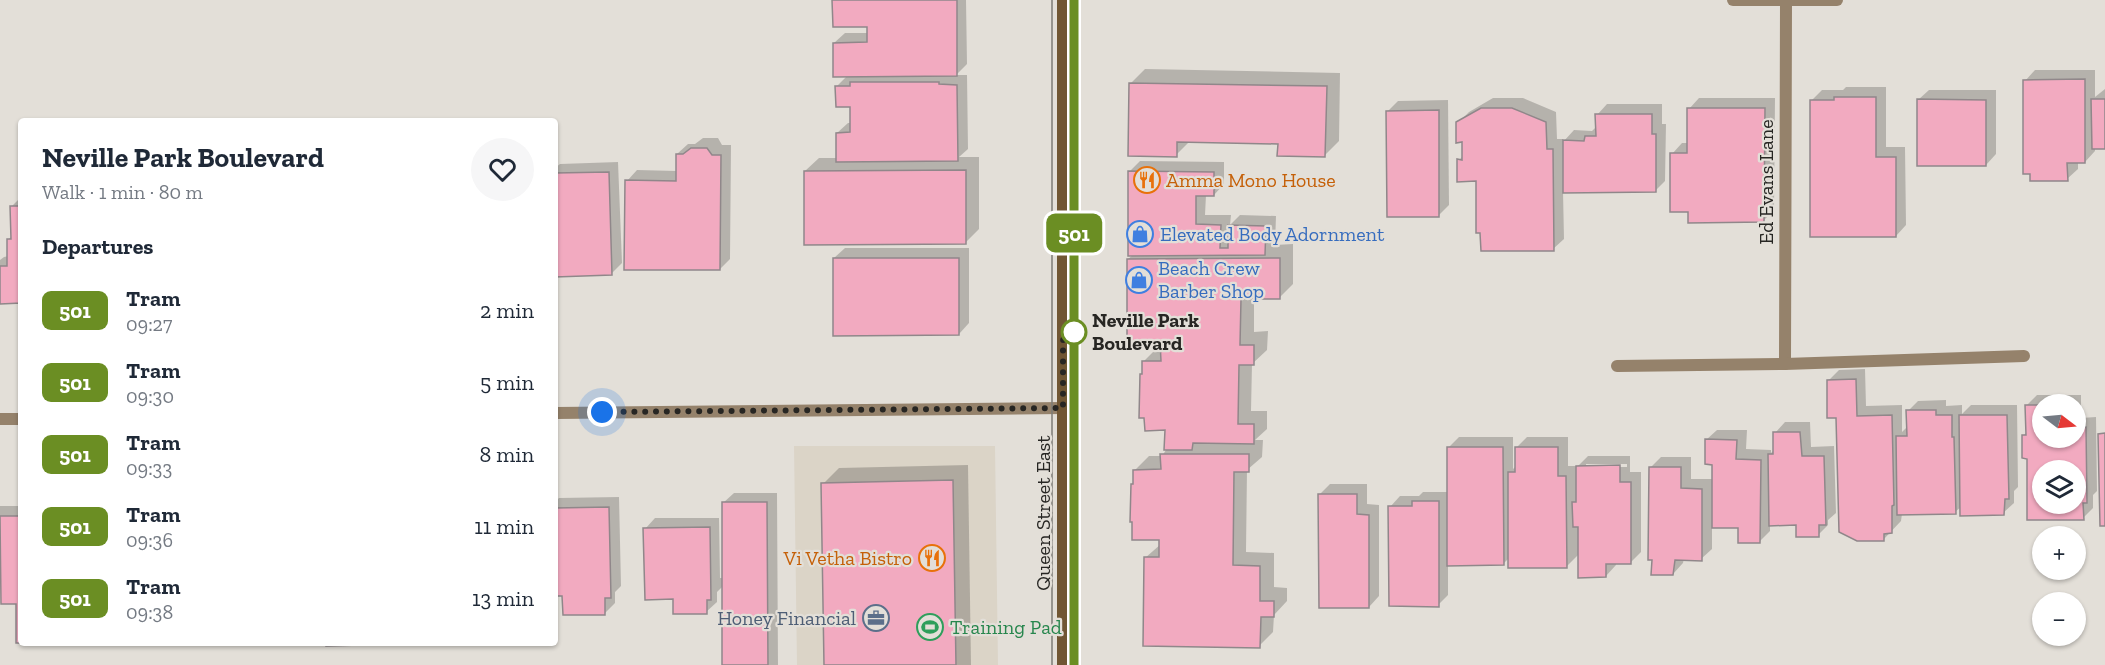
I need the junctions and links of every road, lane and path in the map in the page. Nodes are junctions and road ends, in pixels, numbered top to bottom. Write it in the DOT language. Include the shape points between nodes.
graph roads {
  1 [pos="1063,0"];
  2 [pos="1733,0"];
  3 [pos="1837,0"];
  4 [pos="1786,1"];
  5 [pos="2024,356"];
  6 [pos="1785,364"];
  7 [pos="1617,366"];
  8 [pos="1063,408"];
  9 [pos="558,413"];
  10 [pos="0,419"];
  11 [pos="18,419"];
  12 [pos="1063,665"];
  1 -- 8 [label="main road, Queen Street East"];
  2 -- 4 [label="street"];
  3 -- 4 [label="street"];
  4 -- 6 [label="street, Ed Evans Lane"];
  5 -- 6 [label="street"];
  6 -- 7 [label="street"];
  8 -- 9 [label="street"];
  8 -- 12 [label="main road, Queen Street East"];
  10 -- 11 [label="street"];
}
